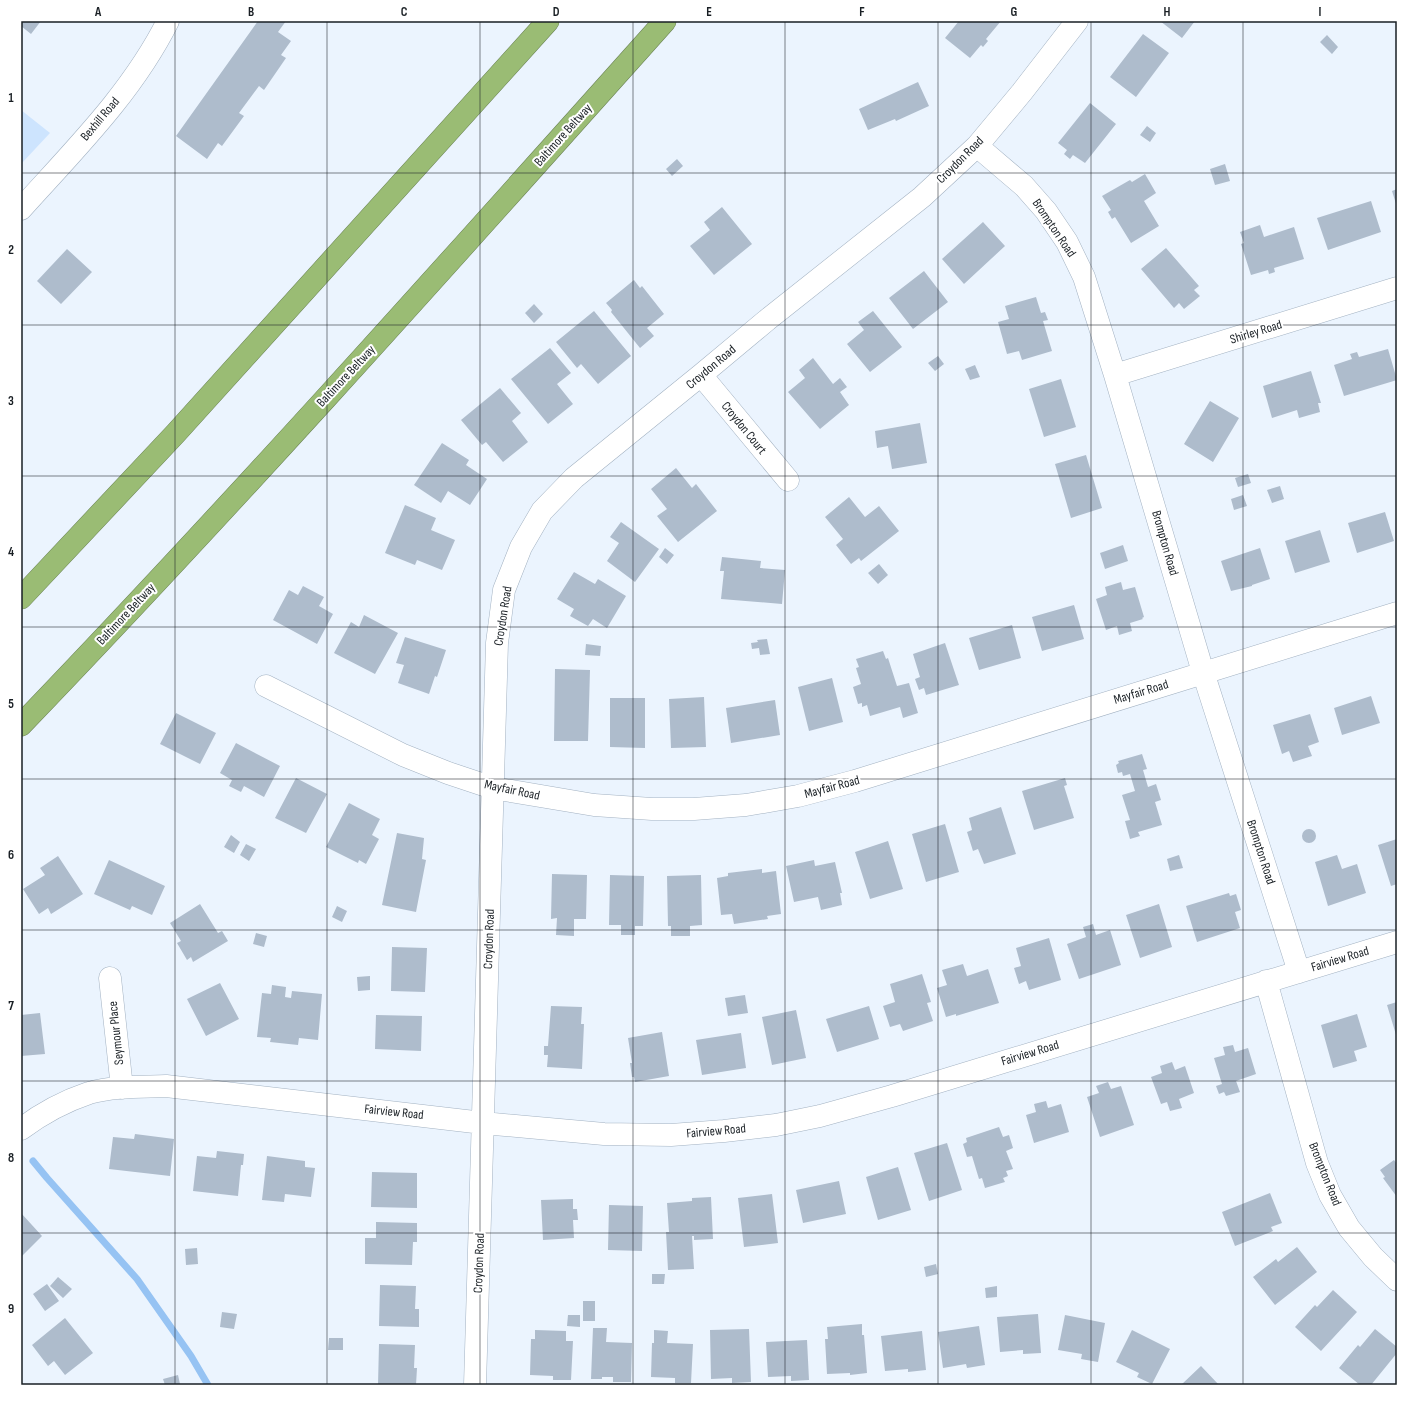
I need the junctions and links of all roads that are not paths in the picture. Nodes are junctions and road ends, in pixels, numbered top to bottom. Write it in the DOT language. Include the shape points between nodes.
graph roads {
  1 [pos="168,21"];
  2 [pos="548,21"];
  3 [pos="665,21"];
  4 [pos="1077,21"];
  5 [pos="977,146"];
  6 [pos="21,209"];
  7 [pos="1397,288"];
  8 [pos="701,375"];
  9 [pos="1115,375"];
  10 [pos="788,480"];
  11 [pos="21,598"];
  12 [pos="1397,613"];
  13 [pos="1203,672"];
  14 [pos="266,686"];
  15 [pos="21,726"];
  16 [pos="494,788"];
  17 [pos="1397,942"];
  18 [pos="1299,972"];
  19 [pos="110,978"];
  20 [pos="1266,981"];
  21 [pos="122,1088"];
  22 [pos="484,1122"];
  23 [pos="21,1129"];
  24 [pos="1397,1280"];
  25 [pos="475,1385"];
  1 -- 6 [label="street, Bexhill Road" via="140,68 110,109"];
  2 -- 11 [label="highway" via="176,433"];
  3 -- 15 [label="highway, Baltimore Beltway" via="363,357"];
  4 -- 5 [label="street, Croydon Road"];
  5 -- 8 [label="street, Croydon Road" via="922,197"];
  5 -- 9 [label="street, Brompton Road" via="1024,186 1046,211 1067,242 1084,277"];
  7 -- 9 [label="street, Shirley Road"];
  8 -- 10 [label="street, Croydon Court"];
  8 -- 16 [label="street, Croydon Road" via="574,478 542,511 521,547 504,590 498,643"];
  9 -- 13 [label="street, Brompton Road"];
  12 -- 13 [label="street, Mayfair Road"];
  13 -- 16 [label="street, Mayfair Road" via="862,779 798,796 717,807 652,809 594,805"];
  13 -- 18 [label="street, Brompton Road"];
  14 -- 16 [label="street, Mayfair Road" via="403,755"];
  16 -- 22 [label="street, Croydon Road"];
  17 -- 18 [label="street, Fairview Road"];
  18 -- 20 [label="street, Fairview Road"];
  19 -- 21 [label="street, Seymour Place"];
  20 -- 22 [label="street, Fairview Road" via="892,1096 776,1125 671,1135 604,1134"];
  20 -- 24 [label="street, Brompton Road" via="1317,1163 1330,1194 1349,1228 1373,1257"];
  21 -- 22 [label="street, Fairview Road" via="166,1086"];
  21 -- 23 [label="street, Fairview Road" via="90,1093 55,1107"];
  22 -- 25 [label="street, Croydon Road"];
}
